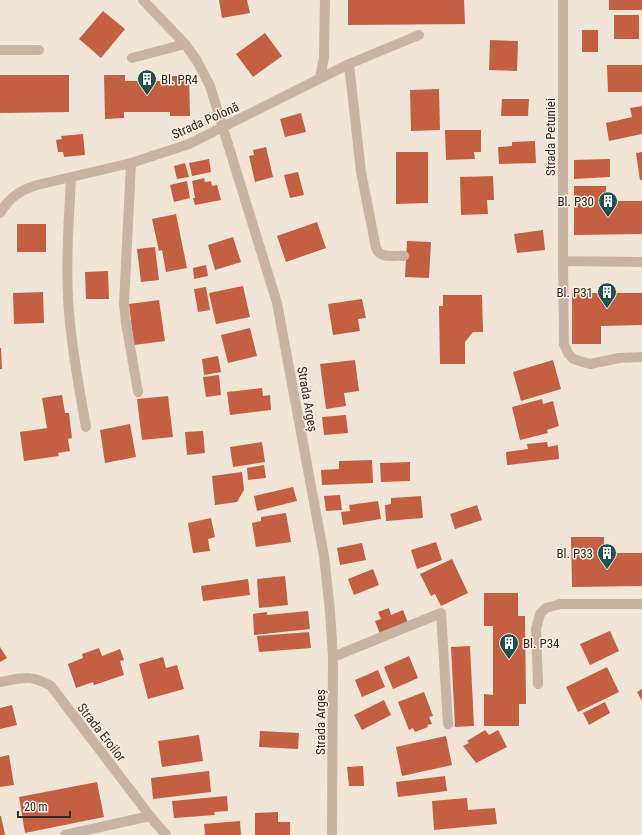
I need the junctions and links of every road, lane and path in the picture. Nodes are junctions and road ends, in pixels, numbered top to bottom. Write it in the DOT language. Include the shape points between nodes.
graph roads {
  1 [pos="143,0"];
  2 [pos="325,0"];
  3 [pos="563,0"];
  4 [pos="419,35"];
  5 [pos="185,44"];
  6 [pos="0,50"];
  7 [pos="39,50"];
  8 [pos="132,58"];
  9 [pos="349,64"];
  10 [pos="320,78"];
  11 [pos="223,128"];
  12 [pos="131,163"];
  13 [pos="71,177"];
  14 [pos="0,213"];
  15 [pos="404,256"];
  16 [pos="562,262"];
  17 [pos="642,262"];
  18 [pos="642,357"];
  19 [pos="138,392"];
  20 [pos="86,427"];
  21 [pos="642,604"];
  22 [pos="333,657"];
  23 [pos="0,682"];
  24 [pos="538,684"];
  25 [pos="448,724"];
  26 [pos="150,816"];
  27 [pos="65,835"];
  28 [pos="166,835"];
  29 [pos="332,835"];
  1 -- 5 [label="street, Strada Argeș"];
  2 -- 10 [label="street" via="324,57"];
  3 -- 16 [label="street, Strada Petuniei"];
  4 -- 9 [label="street, Strada Polonă"];
  5 -- 8 [label="street"];
  5 -- 11 [label="street, Strada Argeș" via="210,86"];
  6 -- 7 [label="street"];
  9 -- 10 [label="street, Strada Polonă"];
  9 -- 15 [label="street" via="361,172 376,248 381,255"];
  10 -- 11 [label="street, Strada Polonă"];
  11 -- 12 [label="street, Strada Polonă" via="189,144"];
  11 -- 22 [label="street, Strada Argeș" via="277,303 324,556"];
  12 -- 13 [label="street, Strada Polonă"];
  12 -- 19 [label="street" via="124,304"];
  13 -- 14 [label="street, Strada Polonă" via="24,189 12,197"];
  13 -- 20 [label="street" via="68,310 72,352"];
  16 -- 17 [label="street"];
  16 -- 18 [label="street, Strada Petuniei" via="564,344 573,359 590,364 619,358"];
  21 -- 24 [label="street" via="560,604 546,608 540,614 536,629"];
  22 -- 25 [label="street" via="441,613"];
  22 -- 29 [label="street, Strada Argeș"];
  23 -- 26 [label="street, Strada Eroilor" via="23,677 39,680 51,686"];
  26 -- 27 [label="street"];
  26 -- 28 [label="street, Strada Eroilor"];
}
